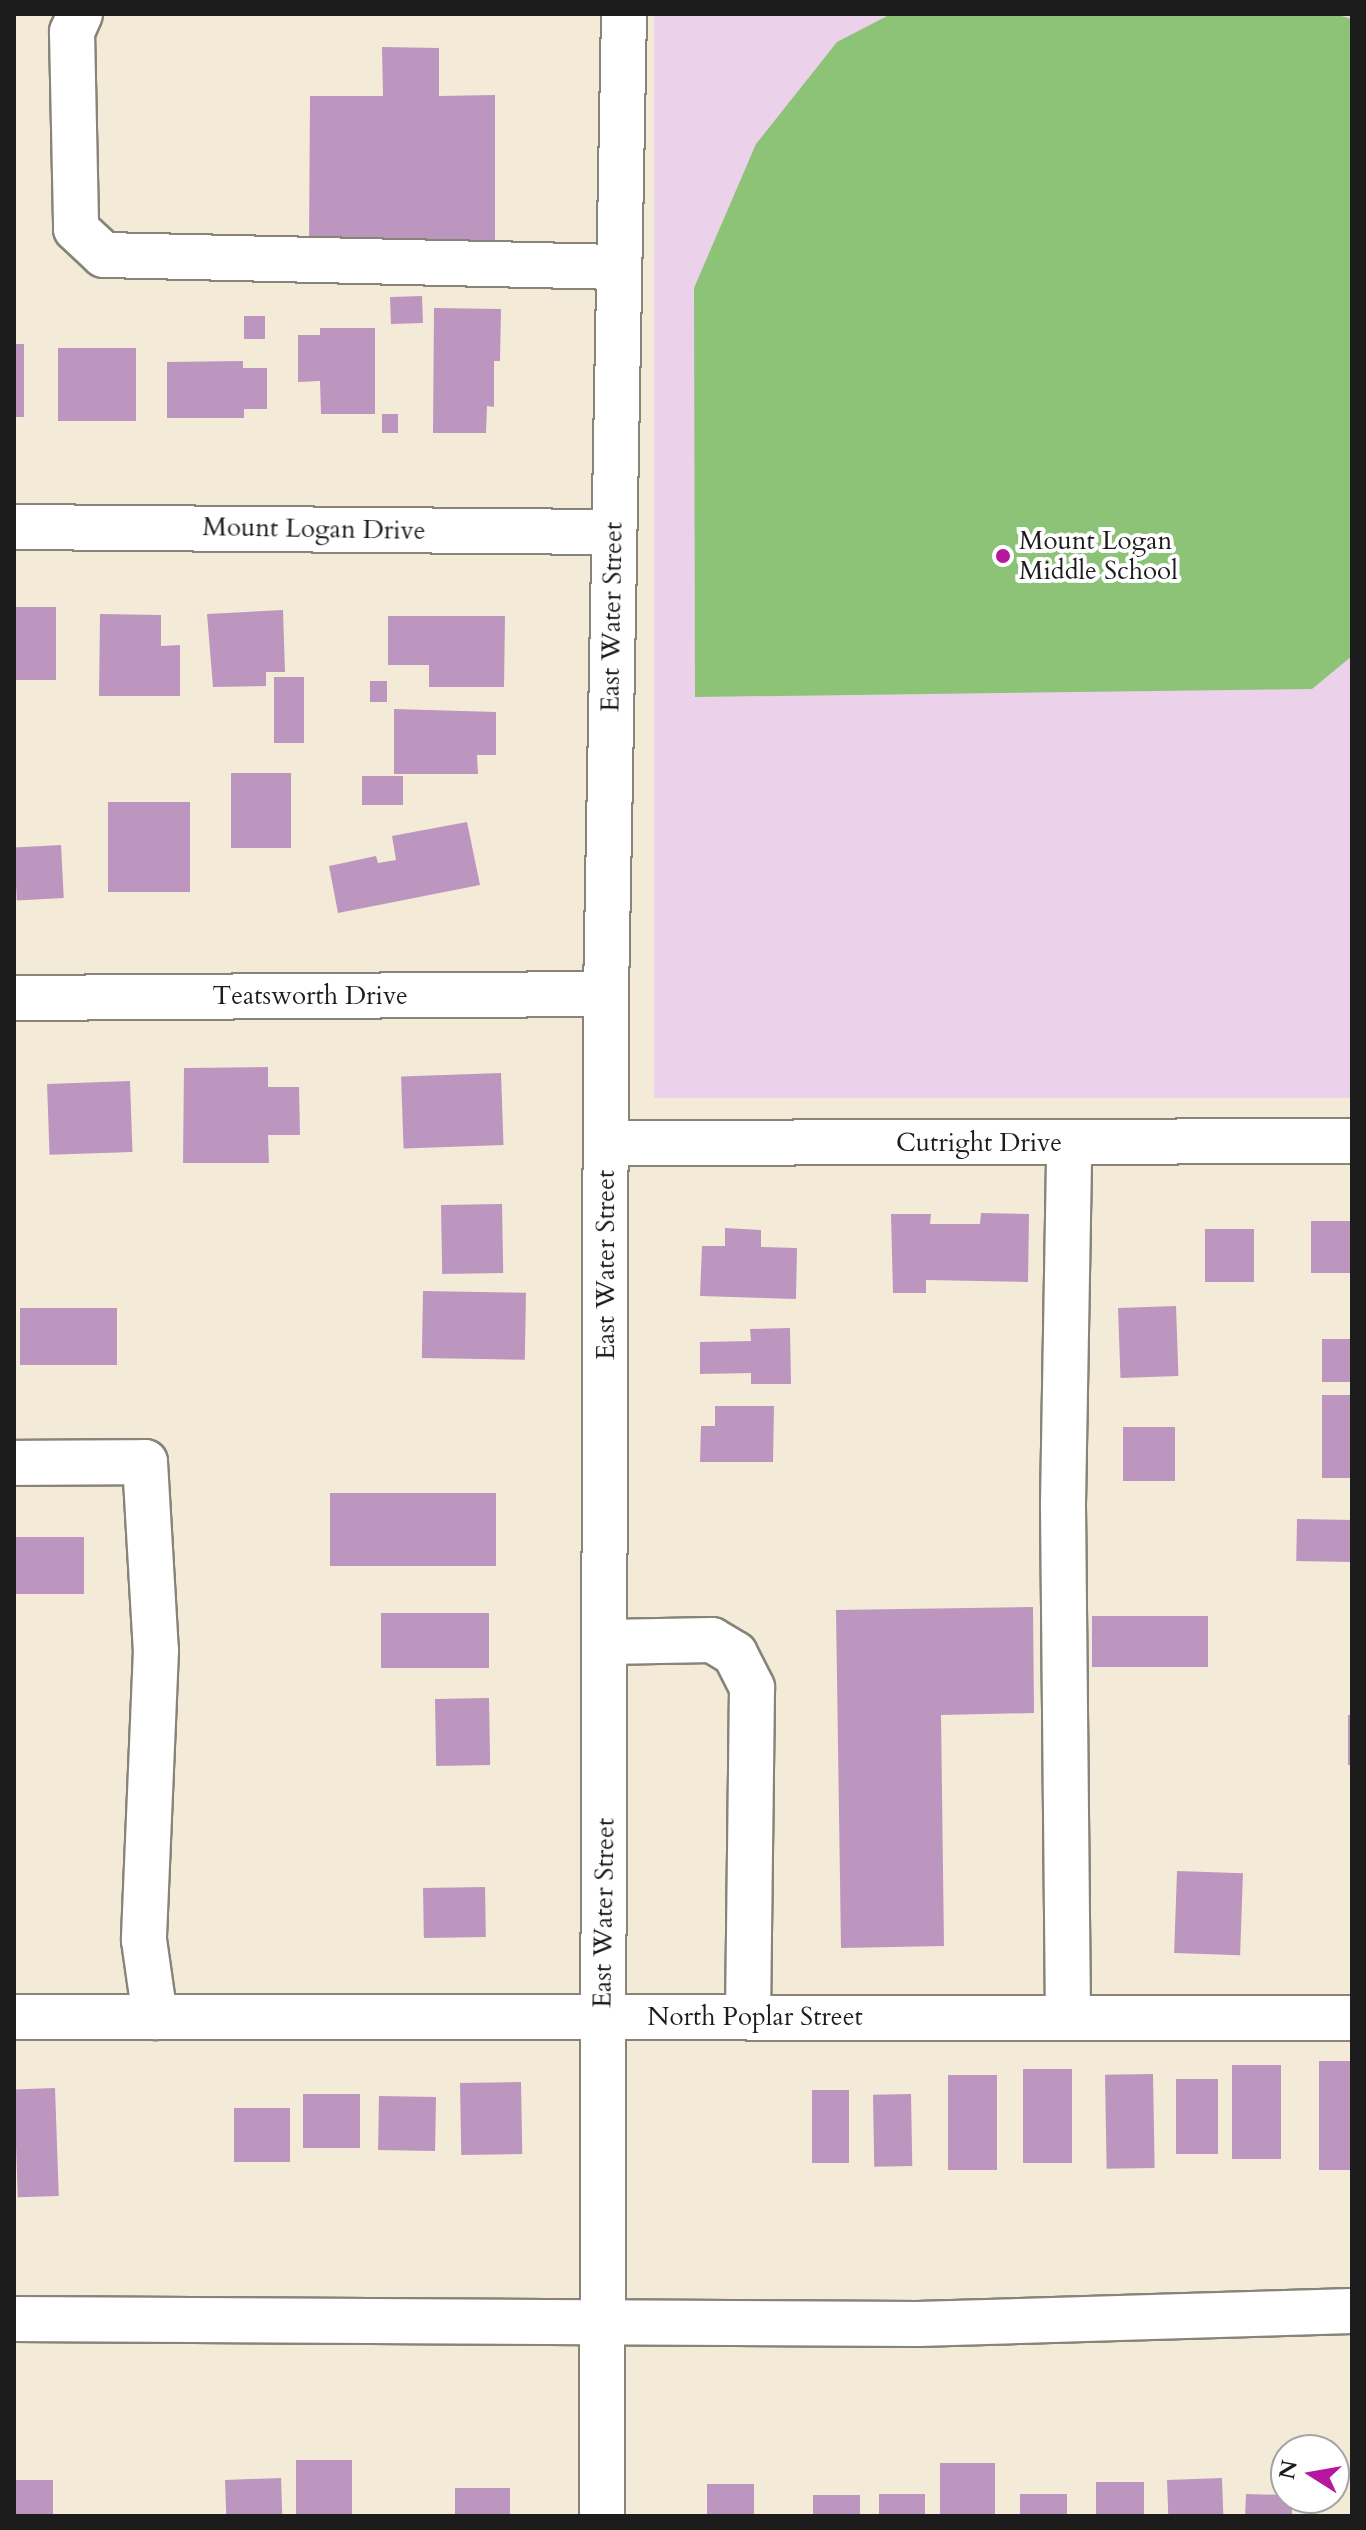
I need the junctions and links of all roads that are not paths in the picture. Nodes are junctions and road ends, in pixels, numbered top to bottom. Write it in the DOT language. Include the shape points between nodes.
graph roads {
  1 [pos="80,14"];
  2 [pos="624,14"];
  3 [pos="616,267"];
  4 [pos="14,527"];
  5 [pos="613,532"];
  6 [pos="606,994"];
  7 [pos="14,998"];
  8 [pos="1352,1141"];
  9 [pos="606,1143"];
  10 [pos="1069,1143"];
  11 [pos="14,1463"];
  12 [pos="607,1642"];
  13 [pos="14,2017"];
  14 [pos="155,2017"];
  15 [pos="603,2017"];
  16 [pos="748,2017"];
  17 [pos="1068,2017"];
  18 [pos="1352,2018"];
  19 [pos="1352,2311"];
  20 [pos="14,2319"];
  21 [pos="601,2320"];
  22 [pos="602,2516"];
  1 -- 3 [label="street" via="72,32 76,229 104,255"];
  2 -- 3 [label="street, East Water Street"];
  3 -- 5 [label="street, East Water Street"];
  4 -- 5 [label="street, Mount Logan Drive"];
  5 -- 6 [label="street, East Water Street"];
  6 -- 7 [label="street, Teatsworth Drive"];
  6 -- 9 [label="street, East Water Street"];
  8 -- 10 [label="street, Cutright Drive"];
  9 -- 10 [label="street, Cutright Drive"];
  9 -- 12 [label="street, East Water Street"];
  10 -- 17 [label="street" via="1063,1504"];
  11 -- 14 [label="street" via="145,1462 156,1650 144,1940"];
  12 -- 15 [label="street, East Water Street"];
  12 -- 16 [label="street" via="712,1640 735,1654 752,1688"];
  13 -- 14 [label="street, North Poplar Street"];
  14 -- 15 [label="street, North Poplar Street"];
  15 -- 16 [label="street, North Poplar Street"];
  15 -- 21 [label="street, East Water Street"];
  16 -- 17 [label="street, North Poplar Street"];
  17 -- 18 [label="street, North Poplar Street"];
  19 -- 21 [label="street" via="917,2324"];
  20 -- 21 [label="street"];
  21 -- 22 [label="street, East Water Street"];
}
